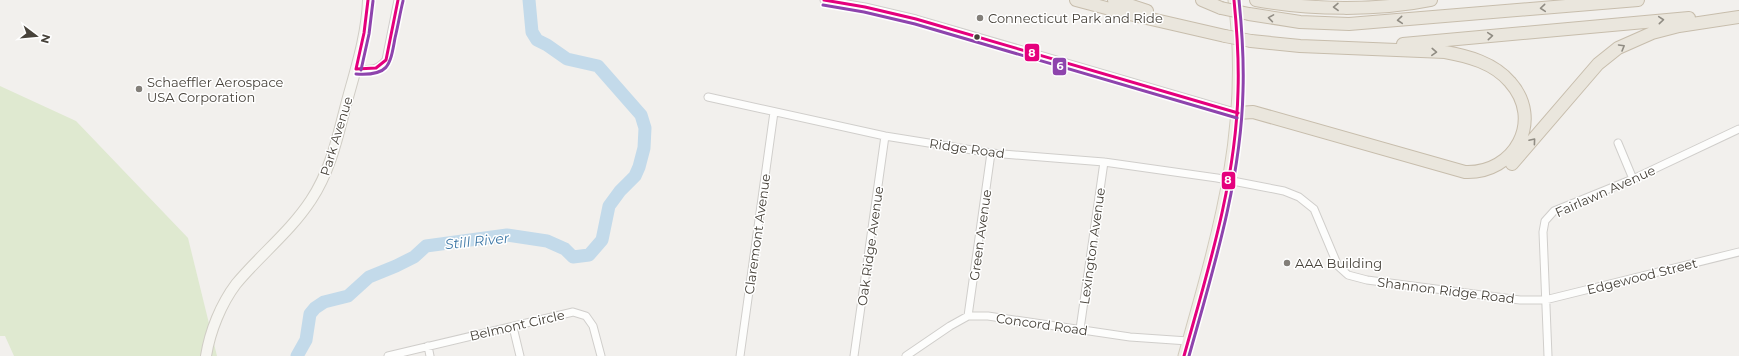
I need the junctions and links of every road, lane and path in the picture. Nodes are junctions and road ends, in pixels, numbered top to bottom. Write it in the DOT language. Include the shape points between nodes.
graph roads {
  1 [pos="368,0"];
  2 [pos="398,0"];
  3 [pos="824,0"];
  4 [pos="1076,0"];
  5 [pos="1114,0"];
  6 [pos="1202,0"];
  7 [pos="1234,0"];
  8 [pos="1256,0"];
  9 [pos="1431,0"];
  10 [pos="1638,0"];
  11 [pos="1739,13"];
  12 [pos="1739,16"];
  13 [pos="1225,36"];
  14 [pos="1326,47"];
  15 [pos="356,69"];
  16 [pos="708,97"];
  17 [pos="774,112"];
  18 [pos="1238,113"];
  19 [pos="1739,128"];
  20 [pos="885,136"];
  21 [pos="1618,143"];
  22 [pos="991,154"];
  23 [pos="1104,162"];
  24 [pos="1633,179"];
  25 [pos="1229,180"];
  26 [pos="1739,252"];
  27 [pos="1545,300"];
  28 [pos="968,316"];
  29 [pos="513,327"];
  30 [pos="1080,329"];
  31 [pos="1188,341"];
  32 [pos="428,346"];
  33 [pos="206,356"];
  34 [pos="388,356"];
  35 [pos="430,356"];
  36 [pos="520,356"];
  37 [pos="601,356"];
  38 [pos="740,356"];
  39 [pos="854,356"];
  40 [pos="906,356"];
  41 [pos="1184,356"];
  42 [pos="1548,356"];
  1 -- 15 [label="main road, Park Avenue"];
  2 -- 15 [label="street" via="386,60 376,69"];
  3 -- 18 [label="street" via="916,19"];
  4 -- 13 [label="highway"];
  5 -- 13 [label="highway"];
  10 -- 6 [label="highway, one-way, bridge" via="1349,24 1300,22 1249,14 1221,8"];
  7 -- 18 [label="main road" via="1240,68"];
  9 -- 8 [label="highway, one-way" via="1324,8"];
  14 -- 11 [label="highway, one-way" via="1459,39"];
  18 -- 12 [label="highway, one-way" via="1250,119 1454,177 1484,178 1506,169 1516,161 1598,64 1618,48 1640,37 1664,30"];
  13 -- 14 [label="highway, bridge" via="1275,45"];
  14 -- 18 [label="highway, one-way" via="1445,52 1466,56 1486,64 1504,75 1521,99 1524,119 1520,139 1510,156 1502,163 1483,171 1464,172 1253,112"];
  15 -- 33 [label="main road, Park Avenue" via="334,149 320,185 301,214 229,294 217,317"];
  16 -- 17 [label="street, Ridge Road"];
  17 -- 20 [label="street, Ridge Road"];
  17 -- 38 [label="street, Claremont Avenue"];
  18 -- 25 [label="main road"];
  19 -- 24 [label="street, Fairlawn Avenue"];
  20 -- 22 [label="street, Ridge Road"];
  20 -- 39 [label="street, Oak Ridge Avenue"];
  21 -- 24 [label="street"];
  22 -- 23 [label="street, Ridge Road"];
  22 -- 28 [label="street, Green Avenue"];
  23 -- 25 [label="street, Ridge Road"];
  23 -- 30 [label="street, Lexington Avenue"];
  24 -- 27 [label="street, Fairlawn Avenue" via="1569,203 1554,211 1545,220"];
  25 -- 27 [label="street, Shannon Ridge Road" via="1284,191 1299,197 1314,209 1338,266 1348,275 1367,280 1520,300"];
  25 -- 31 [label="main road" via="1213,252"];
  26 -- 27 [label="street, Edgewood Street"];
  27 -- 42 [label="street"];
  28 -- 30 [label="street, Concord Road" via="988,316"];
  28 -- 40 [label="street, Concord Road"];
  29 -- 32 [label="street, Belmont Circle"];
  29 -- 36 [label="street"];
  29 -- 37 [label="street, Belmont Circle" via="573,312 586,316 593,326"];
  30 -- 31 [label="street, Concord Road" via="1130,337"];
  31 -- 41 [label="main road"];
  32 -- 34 [label="street, Belmont Circle"];
  32 -- 35 [label="street"];
}
